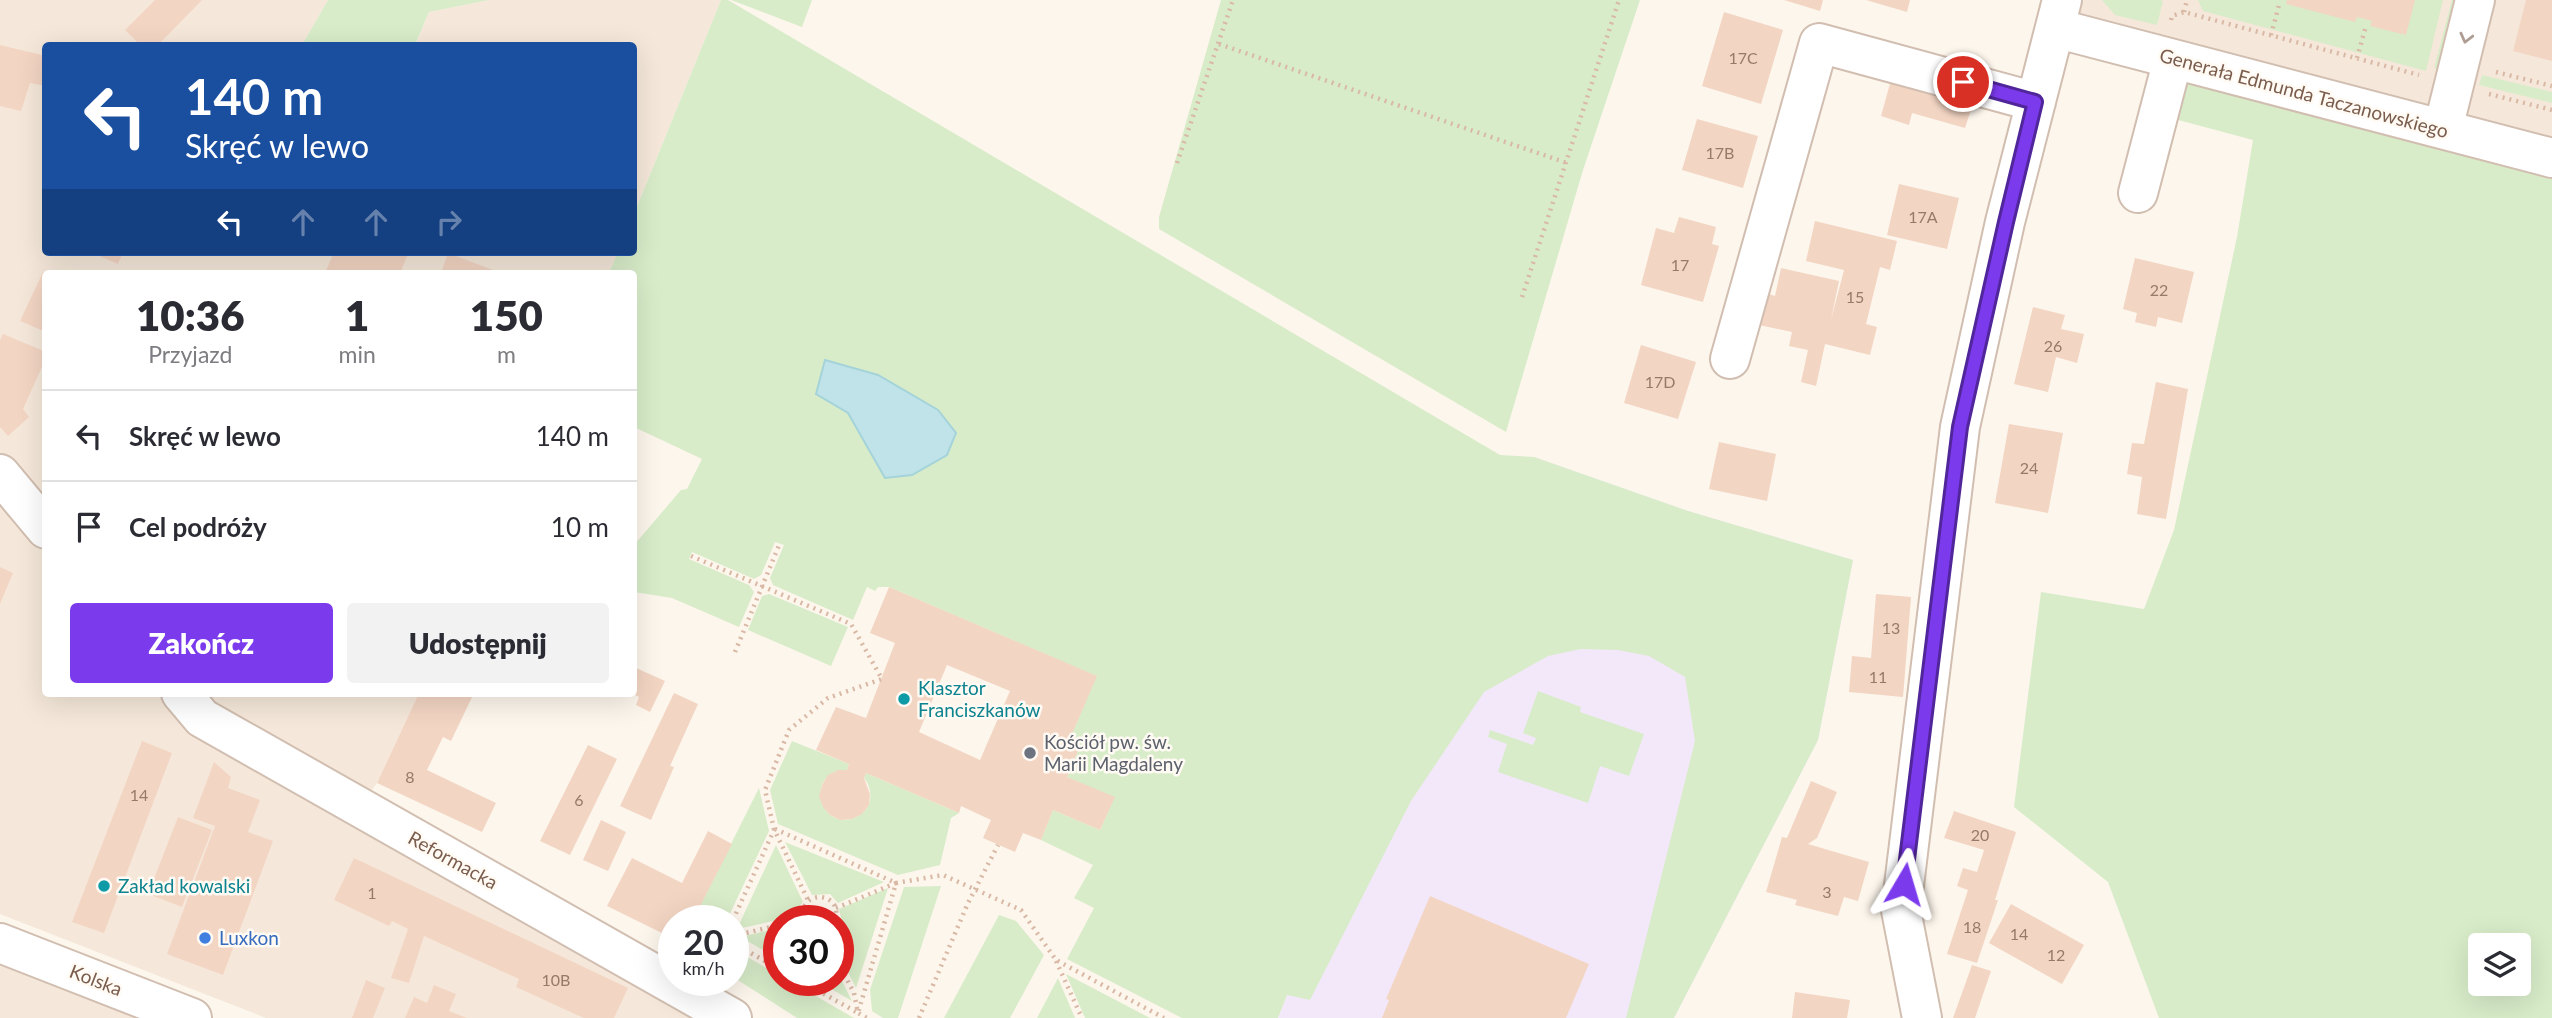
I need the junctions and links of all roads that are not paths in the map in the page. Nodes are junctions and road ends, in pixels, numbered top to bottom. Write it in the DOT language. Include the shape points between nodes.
graph roads {
  1 [pos="2475,0"];
  2 [pos="2059,14"];
  3 [pos="2171,42"];
  4 [pos="2035,102"];
  5 [pos="2443,129"];
  6 [pos="2552,158"];
  7 [pos="2138,193"];
  8 [pos="1730,359"];
  9 [pos="0,474"];
  10 [pos="42,524"];
  11 [pos="184,697"];
  12 [pos="0,943"];
  13 [pos="192,1018"];
  14 [pos="732,1018"];
  15 [pos="1922,1018"];
  1 -- 5 [label="street, one-way" via="2463,87"];
  2 -- 3 [label="street, Generała Edmunda Taczanowskiego"];
  2 -- 4 [label="street"];
  3 -- 5 [label="street, Generała Edmunda Taczanowskiego"];
  3 -- 7 [label="street"];
  4 -- 8 [label="street" via="1819,43"];
  4 -- 15 [label="street" via="1960,427 1941,572 1901,911"];
  5 -- 6 [label="street, Generała Edmunda Taczanowskiego"];
  9 -- 10 [label="street"];
  11 -- 14 [label="street, Reformacka" via="202,718"];
  12 -- 13 [label="street, Kolska"];
}
